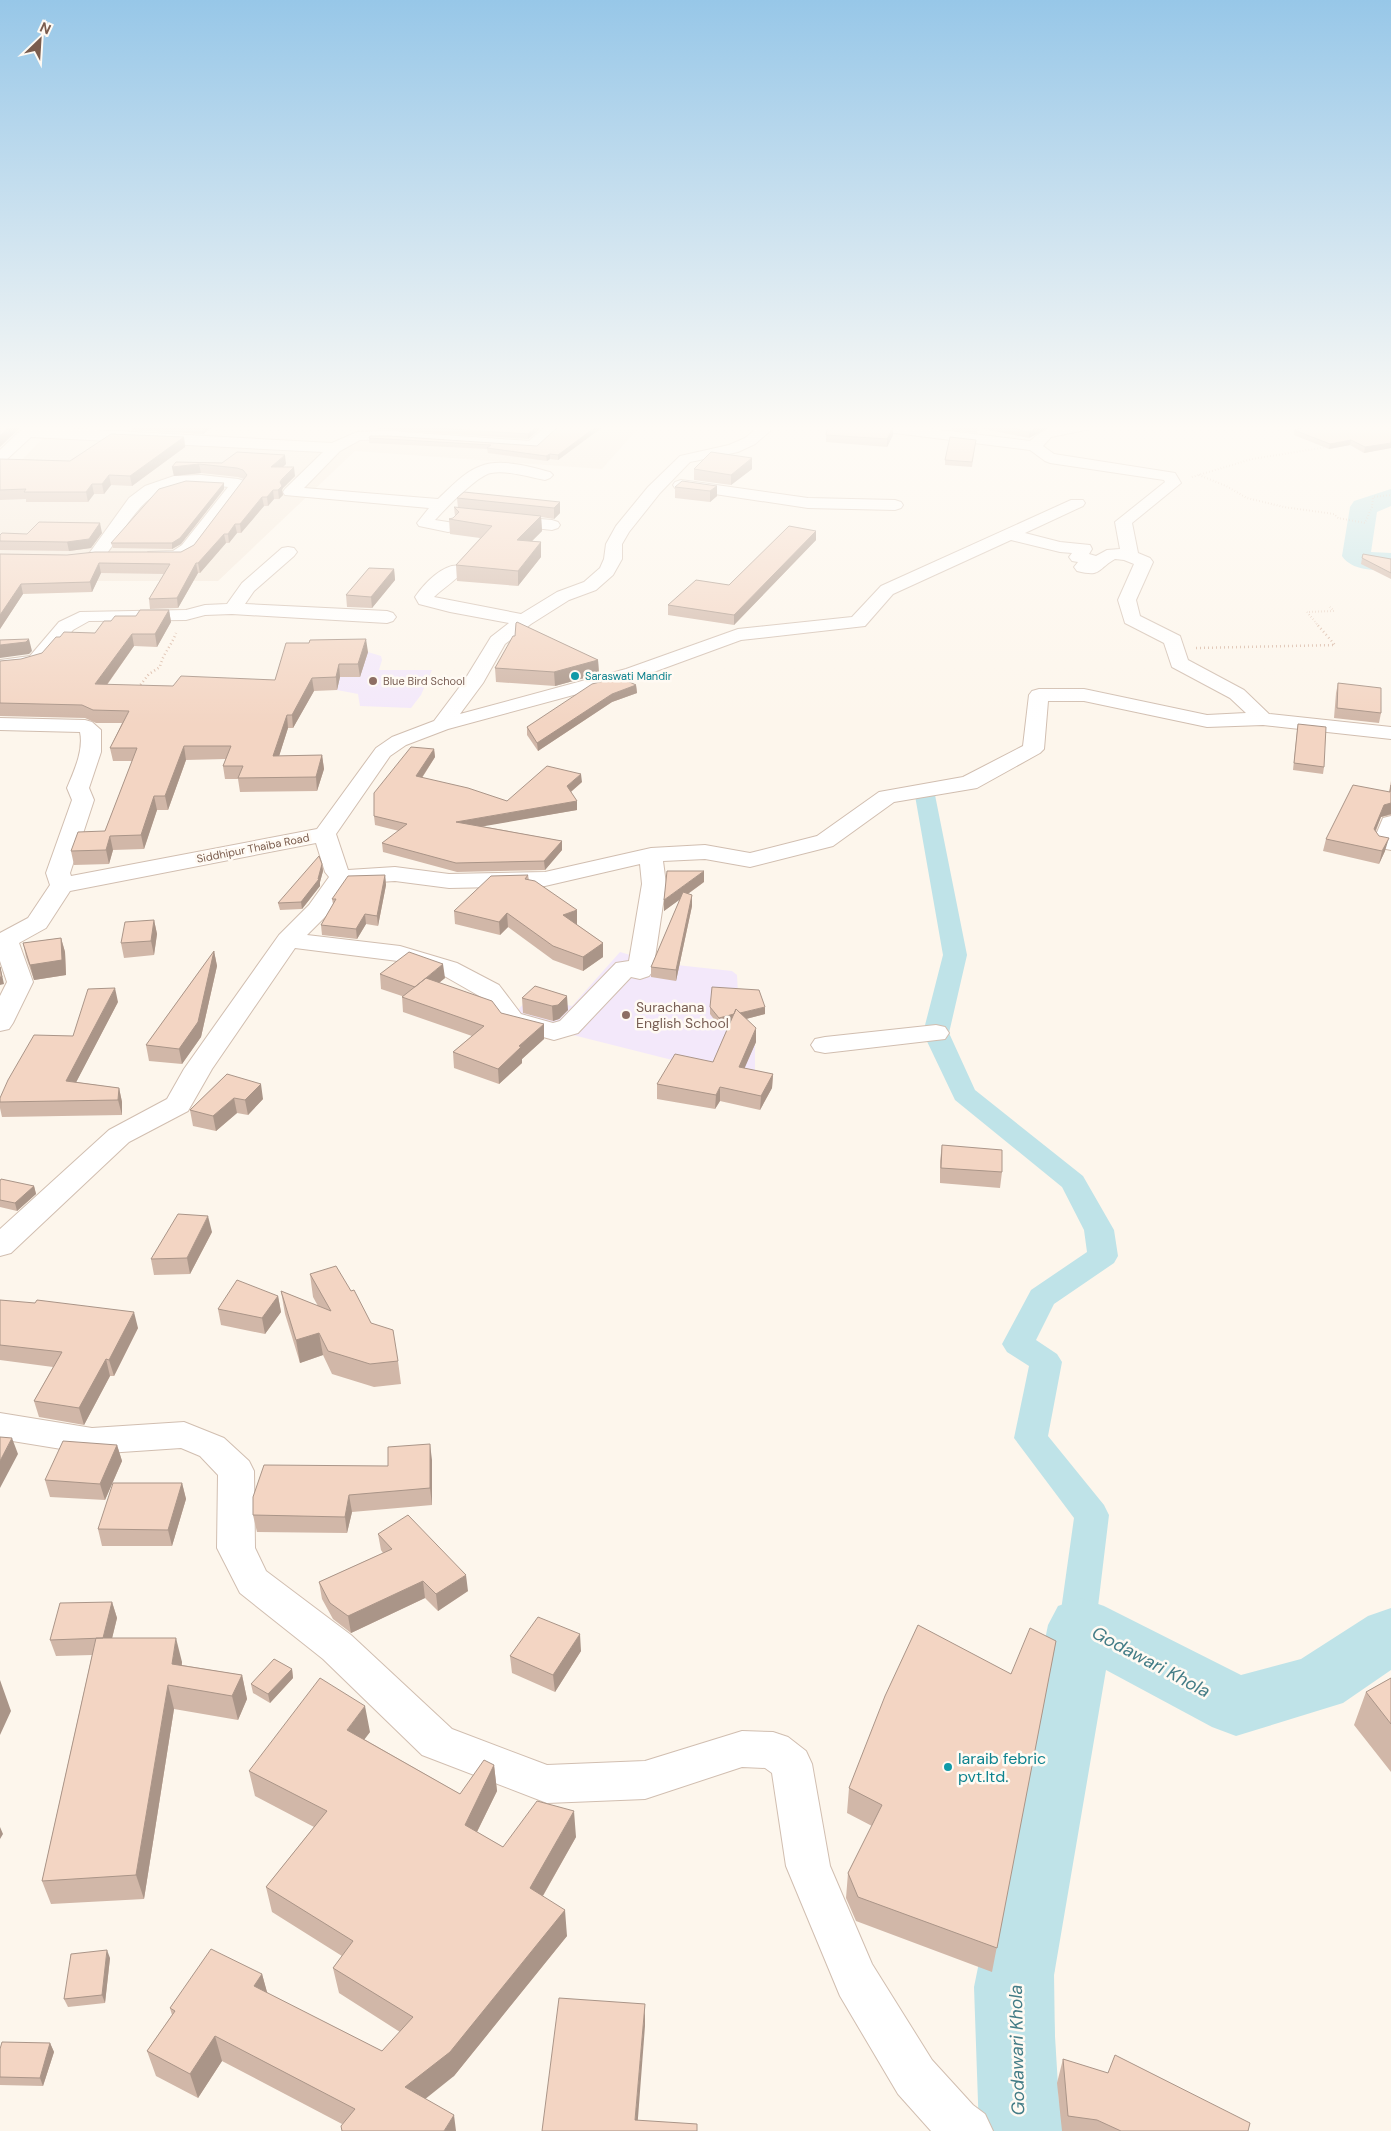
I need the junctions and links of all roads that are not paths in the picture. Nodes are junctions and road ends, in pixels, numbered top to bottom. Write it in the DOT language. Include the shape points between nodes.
graph roads {
  1 [pos="119,525"];
  2 [pos="206,525"];
  3 [pos="436,525"];
  4 [pos="626,525"];
  5 [pos="1031,525"];
  6 [pos="1124,525"];
  7 [pos="448,528"];
  8 [pos="1012,535"];
  9 [pos="288,552"];
  10 [pos="97,555"];
  11 [pos="115,555"];
  12 [pos="134,556"];
  13 [pos="1130,556"];
  14 [pos="78,557"];
  15 [pos="455,570"];
  16 [pos="232,609"];
  17 [pos="387,617"];
  18 [pos="524,620"];
  19 [pos="0,666"];
  20 [pos="1263,719"];
  21 [pos="0,724"];
  22 [pos="441,725"];
  23 [pos="1391,733"];
  24 [pos="1391,823"];
  25 [pos="325,834"];
  26 [pos="1391,843"];
  27 [pos="651,855"];
  28 [pos="341,877"];
  29 [pos="62,885"];
  30 [pos="288,940"];
  31 [pos="3,942"];
  32 [pos="0,1023"];
  33 [pos="936,1033"];
  34 [pos="825,1045"];
  35 [pos="0,1246"];
  36 [pos="0,1426"];
  37 [pos="968,2131"];
  1 -- 10 [label="street"];
  2 -- 12 [label="street" via="188,549 176,556"];
  3 -- 7 [label="street"];
  4 -- 18 [label="street" via="614,544 613,559 607,571 590,586 563,596"];
  5 -- 8 [label="street, Siddhipur Thaiba Road"];
  6 -- 13 [label="street"];
  8 -- 13 [label="street" via="1060,547 1084,549 1078,558 1091,560 1083,566 1092,569 1106,556 1118,552"];
  8 -- 22 [label="street, Siddhipur Thaiba Road" via="887,590 858,622 738,635 633,673"];
  9 -- 16 [label="street" via="248,587"];
  10 -- 11 [label="street"];
  10 -- 14 [label="street"];
  13 -- 20 [label="street" via="1144,562 1126,600 1132,619 1173,640 1179,662 1237,694"];
  15 -- 18 [label="street" via="438,582 424,597 425,600"];
  16 -- 17 [label="street"];
  16 -- 19 [label="street" via="205,610 186,616 86,616 66,626 36,660"];
  18 -- 22 [label="street" via="498,641 473,683"];
  20 -- 23 [label="street"];
  20 -- 27 [label="street" via="1207,721 1084,695 1039,695 1033,749 969,783 887,797 825,841 750,860 705,852"];
  21 -- 29 [label="street" via="85,726 91,730 86,769 78,788 83,800 58,873"];
  22 -- 25 [label="street, Siddhipur Thaiba Road" via="399,740 383,752"];
  24 -- 26 [label="street" via="1384,842"];
  25 -- 28 [label="street"];
  25 -- 29 [label="street, Siddhipur Thaiba Road"];
  27 -- 28 [label="street" via="545,879 449,881 395,874"];
  27 -- 30 [label="street" via="654,884 640,970 625,968 569,1027 554,1032 512,1020 490,991 448,968 400,954"];
  28 -- 30 [label="street" via="318,910"];
  29 -- 31 [label="street" via="37,924"];
  30 -- 35 [label="street" via="198,1069 178,1105 118,1136"];
  31 -- 32 [label="street" via="20,982"];
  33 -- 34 [label="street"];
  36 -- 37 [label="street" via="92,1441 184,1435 212,1447 236,1471 236,1548 253,1582 337,1647 437,1742 547,1784 645,1780 742,1749 773,1750 791,1764 808,1866 856,1980 915,2077"];
}
